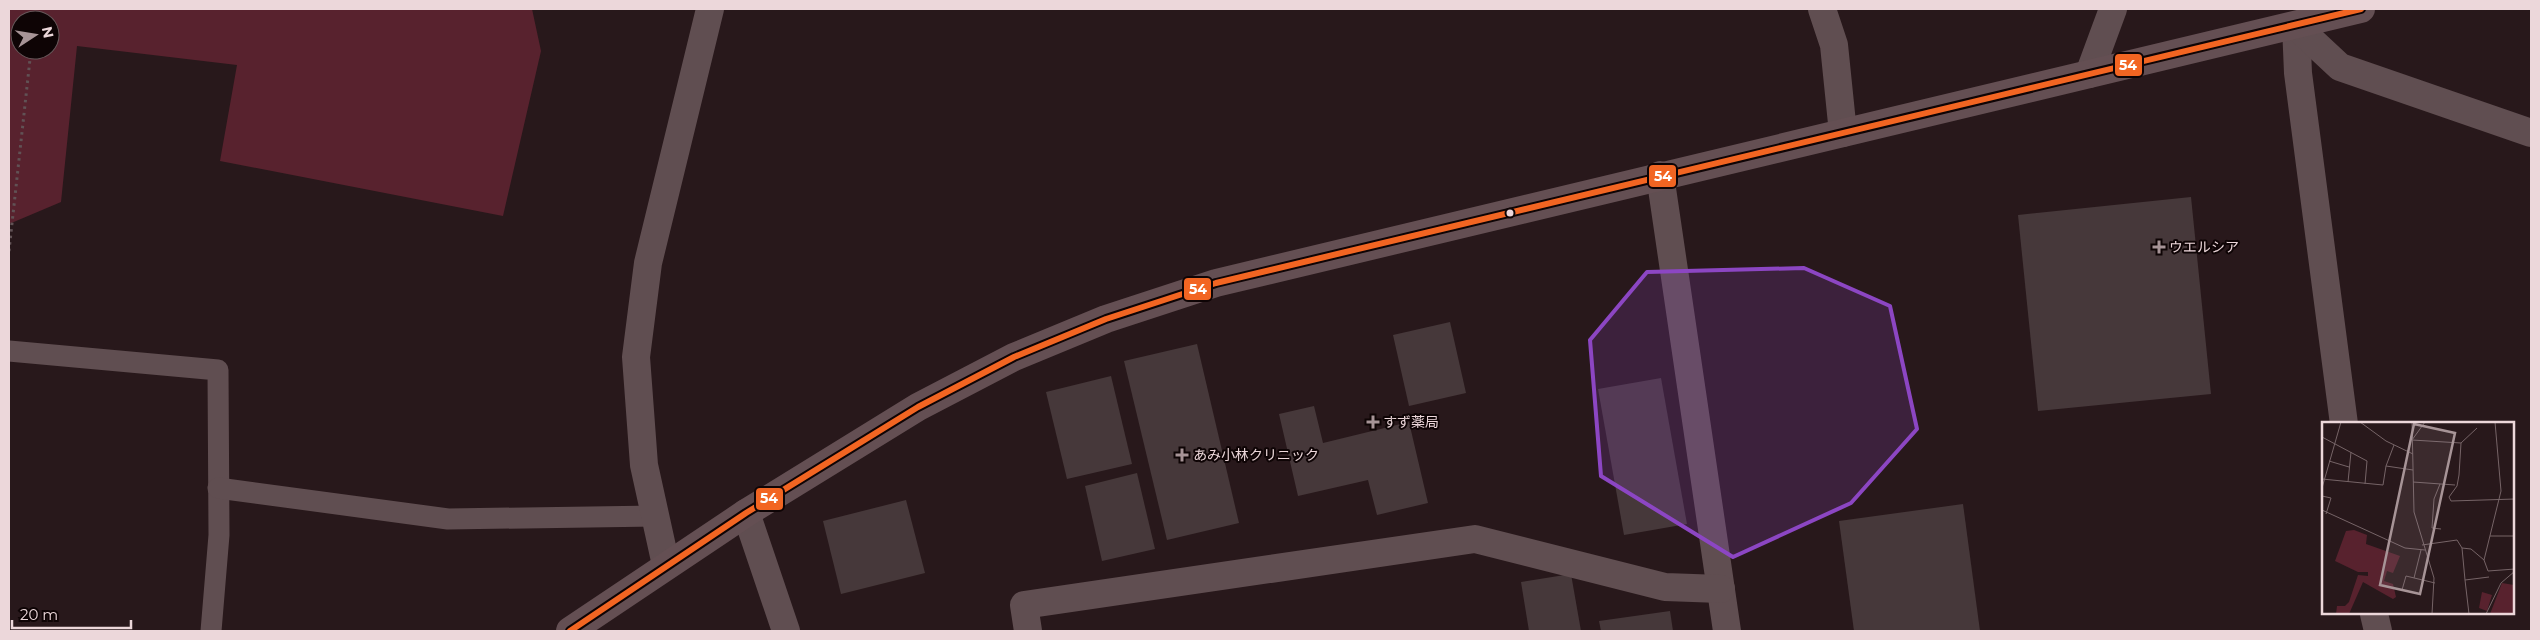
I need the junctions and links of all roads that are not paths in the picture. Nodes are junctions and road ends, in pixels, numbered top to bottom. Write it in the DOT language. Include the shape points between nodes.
graph roads {
  1 [pos="710,9"];
  2 [pos="1822,9"];
  3 [pos="2113,9"];
  4 [pos="2361,9"];
  5 [pos="2296,26"];
  6 [pos="2089,74"];
  7 [pos="1843,133"];
  8 [pos="2531,133"];
  9 [pos="1660,175"];
  10 [pos="9,352"];
  11 [pos="2344,422"];
  12 [pos="218,488"];
  13 [pos="746,513"];
  14 [pos="656,516"];
  15 [pos="666,565"];
  16 [pos="1721,589"];
  17 [pos="2374,615"];
  18 [pos="211,631"];
  19 [pos="570,631"];
  20 [pos="786,631"];
  21 [pos="1028,631"];
  22 [pos="1727,631"];
  23 [pos="2378,631"];
  1 -- 14 [label="street" via="648,263 636,357 644,466"];
  2 -- 7 [label="street" via="1834,45"];
  3 -- 6 [label="street"];
  4 -- 5 [label="street"];
  5 -- 6 [label="street"];
  5 -- 8 [label="street" via="2340,67"];
  5 -- 11 [label="street" via="2298,73"];
  6 -- 7 [label="street"];
  7 -- 9 [label="street"];
  9 -- 13 [label="street" via="1216,283 1106,319 1014,357 918,407"];
  9 -- 16 [label="street"];
  10 -- 12 [label="lane" via="218,370"];
  12 -- 14 [label="lane" via="448,519"];
  12 -- 18 [label="lane" via="219,534"];
  13 -- 15 [label="street"];
  13 -- 20 [label="street"];
  14 -- 15 [label="street"];
  15 -- 19 [label="street"];
  16 -- 21 [label="street" via="1665,587 1475,538 1024,605"];
  16 -- 22 [label="street"];
  17 -- 23 [label="street"];
}
